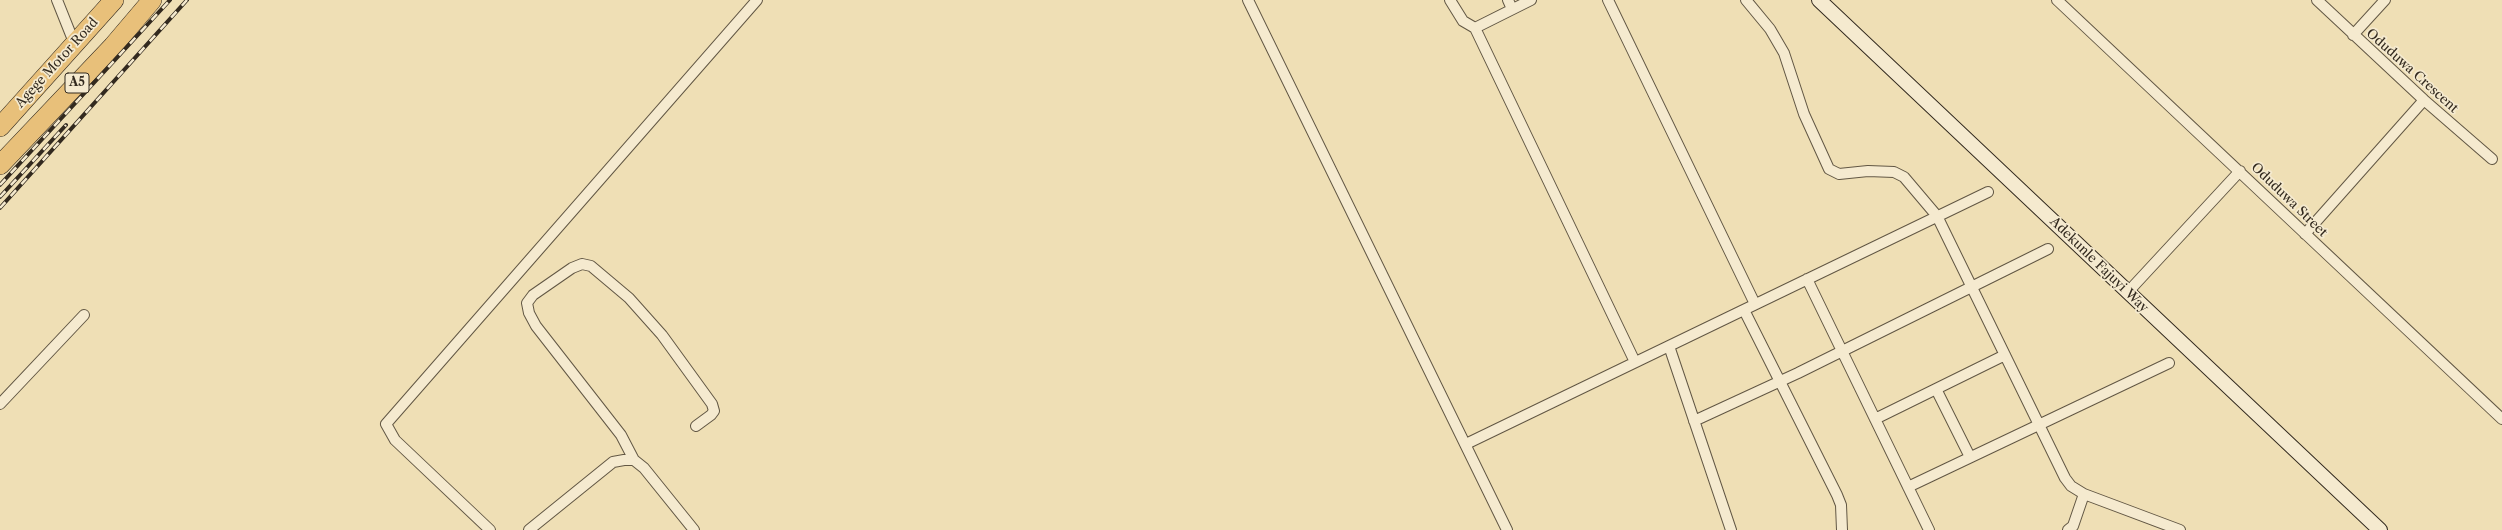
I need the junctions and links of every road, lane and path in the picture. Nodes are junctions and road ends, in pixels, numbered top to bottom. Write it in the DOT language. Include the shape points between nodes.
graph roads {
  1 [pos="57,0"];
  2 [pos="114,0"];
  3 [pos="152,0"];
  4 [pos="757,0"];
  5 [pos="1248,0"];
  6 [pos="1450,0"];
  7 [pos="1531,0"];
  8 [pos="1608,0"];
  9 [pos="1746,0"];
  10 [pos="1819,0"];
  11 [pos="2057,0"];
  12 [pos="2317,0"];
  13 [pos="2385,0"];
  14 [pos="1510,5"];
  15 [pos="1476,28"];
  16 [pos="2353,35"];
  17 [pos="75,45"];
  18 [pos="2424,100"];
  19 [pos="0,127"];
  20 [pos="2492,159"];
  21 [pos="0,165"];
  22 [pos="2240,171"];
  23 [pos="1988,192"];
  24 [pos="1937,216"];
  25 [pos="2305,234"];
  26 [pos="2048,249"];
  27 [pos="1807,279"];
  28 [pos="1972,288"];
  29 [pos="2127,293"];
  30 [pos="1755,304"];
  31 [pos="1744,310"];
  32 [pos="84,316"];
  33 [pos="1669,346"];
  34 [pos="1842,350"];
  35 [pos="2005,356"];
  36 [pos="1635,362"];
  37 [pos="2169,363"];
  38 [pos="1782,381"];
  39 [pos="1936,390"];
  40 [pos="0,404"];
  41 [pos="1875,419"];
  42 [pos="2502,419"];
  43 [pos="1694,421"];
  44 [pos="2039,425"];
  45 [pos="696,426"];
  46 [pos="1466,444"];
  47 [pos="1970,457"];
  48 [pos="634,460"];
  49 [pos="1908,487"];
  50 [pos="2084,494"];
  51 [pos="2071,529"];
  52 [pos="490,530"];
  53 [pos="529,530"];
  54 [pos="694,530"];
  55 [pos="1507,530"];
  56 [pos="1731,530"];
  57 [pos="1842,530"];
  58 [pos="1929,530"];
  59 [pos="2180,530"];
  60 [pos="2380,530"];
  1 -- 17 [label="street"];
  2 -- 17 [label="highway, Agege Motor Road / A5"];
  3 -- 21 [label="highway, Agege Motor Road / A5" via="113,46"];
  4 -- 52 [label="street" via="386,424 395,440"];
  5 -- 46 [label="street"];
  6 -- 15 [label="street" via="1463,21"];
  7 -- 14 [label="street"];
  8 -- 30 [label="street"];
  9 -- 24 [label="street" via="1770,29 1784,53 1804,114 1829,169 1839,174 1894,172 1904,177"];
  10 -- 29 [label="street, Adekunle Fajuyi Way"];
  11 -- 22 [label="street, Oduduwa Street"];
  12 -- 16 [label="street, Oduduwa Crescent"];
  13 -- 16 [label="street"];
  14 -- 15 [label="street"];
  15 -- 36 [label="street"];
  16 -- 18 [label="street, Oduduwa Crescent"];
  17 -- 19 [label="highway, Agege Motor Road / A5"];
  18 -- 20 [label="street, Oduduwa Crescent"];
  18 -- 25 [label="street"];
  22 -- 25 [label="street, Oduduwa Street"];
  22 -- 29 [label="street"];
  23 -- 24 [label="street"];
  24 -- 27 [label="street"];
  24 -- 28 [label="street"];
  25 -- 42 [label="street, Oduduwa Street"];
  26 -- 28 [label="street"];
  27 -- 30 [label="street"];
  27 -- 34 [label="street"];
  28 -- 34 [label="street"];
  28 -- 35 [label="street"];
  29 -- 60 [label="street, Adekunle Fajuyi Way"];
  30 -- 31 [label="street"];
  31 -- 33 [label="street"];
  31 -- 38 [label="street"];
  32 -- 40 [label="street"];
  33 -- 36 [label="street"];
  33 -- 43 [label="street"];
  34 -- 38 [label="street"];
  34 -- 41 [label="street"];
  35 -- 39 [label="street"];
  35 -- 44 [label="street"];
  36 -- 46 [label="street"];
  37 -- 44 [label="street"];
  38 -- 43 [label="street"];
  38 -- 57 [label="street" via="1837,495 1841,505"];
  39 -- 41 [label="street"];
  39 -- 47 [label="street"];
  41 -- 49 [label="street"];
  43 -- 56 [label="street"];
  44 -- 47 [label="street"];
  44 -- 50 [label="street" via="2065,478 2071,486"];
  45 -- 48 [label="street" via="714,411 712,404 662,335 629,298 591,266 582,264 572,268 533,294 527,303 529,313 536,326 621,435"];
  46 -- 55 [label="street"];
  47 -- 49 [label="street"];
  48 -- 53 [label="street" via="613,462"];
  48 -- 54 [label="street" via="644,468"];
  49 -- 58 [label="street"];
  50 -- 51 [label="street"];
  50 -- 59 [label="street"];
}
